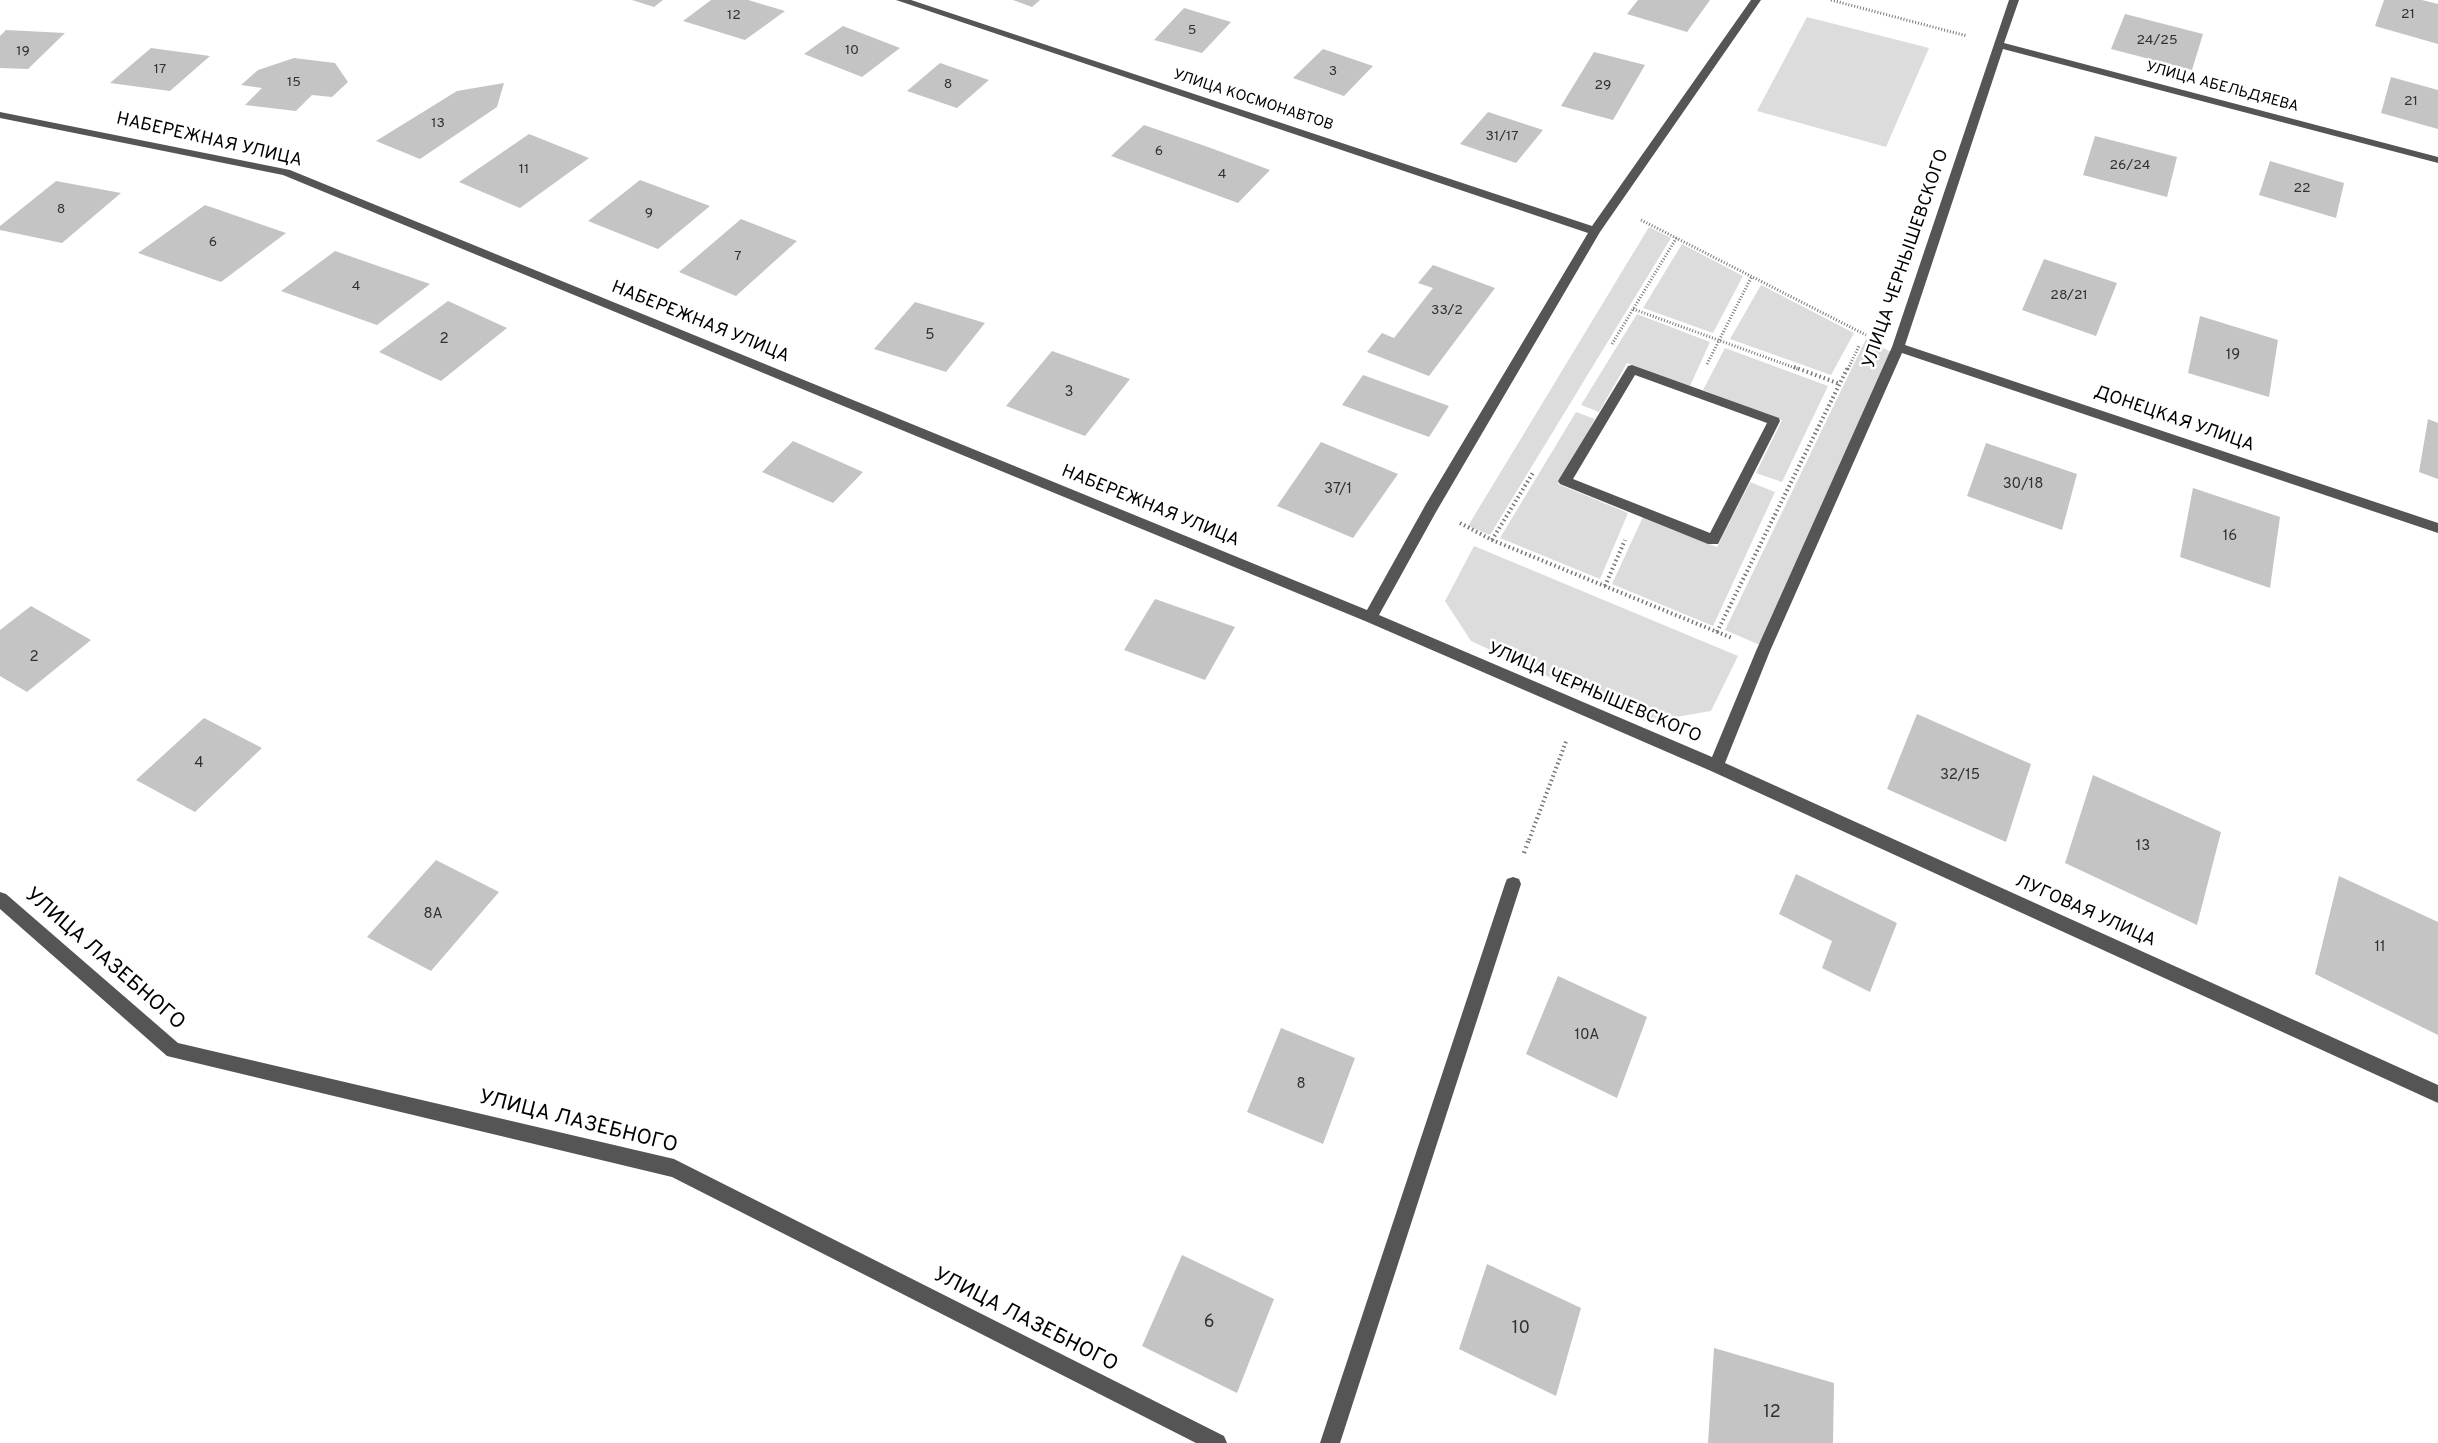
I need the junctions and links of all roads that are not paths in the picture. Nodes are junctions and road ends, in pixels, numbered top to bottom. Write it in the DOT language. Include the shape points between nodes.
graph roads {
  1 [pos="901,0"];
  2 [pos="1756,0"];
  3 [pos="2014,0"];
  4 [pos="1999,45"];
  5 [pos="0,115"];
  6 [pos="2438,160"];
  7 [pos="1595,231"];
  8 [pos="1897,349"];
  9 [pos="1694,392"];
  10 [pos="2438,528"];
  11 [pos="1371,617"];
  12 [pos="1716,766"];
  13 [pos="1513,884"];
  14 [pos="0,899"];
  15 [pos="2438,1094"];
  16 [pos="1217,1443"];
  17 [pos="1330,1443"];
  1 -- 7 [label="street, УЛИЦА КОСМОНАВТОВ"];
  2 -- 7 [label="street"];
  3 -- 4 [label="street, УЛИЦА ЧЕРНЫШЕВСКОГО"];
  4 -- 6 [label="street, УЛИЦА АБЕЛЬДЯЕВА"];
  4 -- 8 [label="street, УЛИЦА ЧЕРНЫШЕВСКОГО"];
  5 -- 11 [label="street, НАБЕРЕЖНАЯ УЛИЦА" via="286,172"];
  7 -- 11 [label="street"];
  8 -- 10 [label="street, ДОНЕЦКАЯ УЛИЦА"];
  8 -- 12 [label="street, УЛИЦА ЧЕРНЫШЕВСКОГО"];
  9 -- 9 [label="street" via="1774,421 1713,540 1565,481 1632,369"];
  11 -- 12 [label="street, УЛИЦА ЧЕРНЫШЕВСКОГО"];
  12 -- 15 [label="street, ЛУГОВАЯ УЛИЦА"];
  13 -- 17 [label="street"];
  14 -- 16 [label="street, УЛИЦА ЛАЗЕБНОГО" via="173,1050 674,1168"];
}
